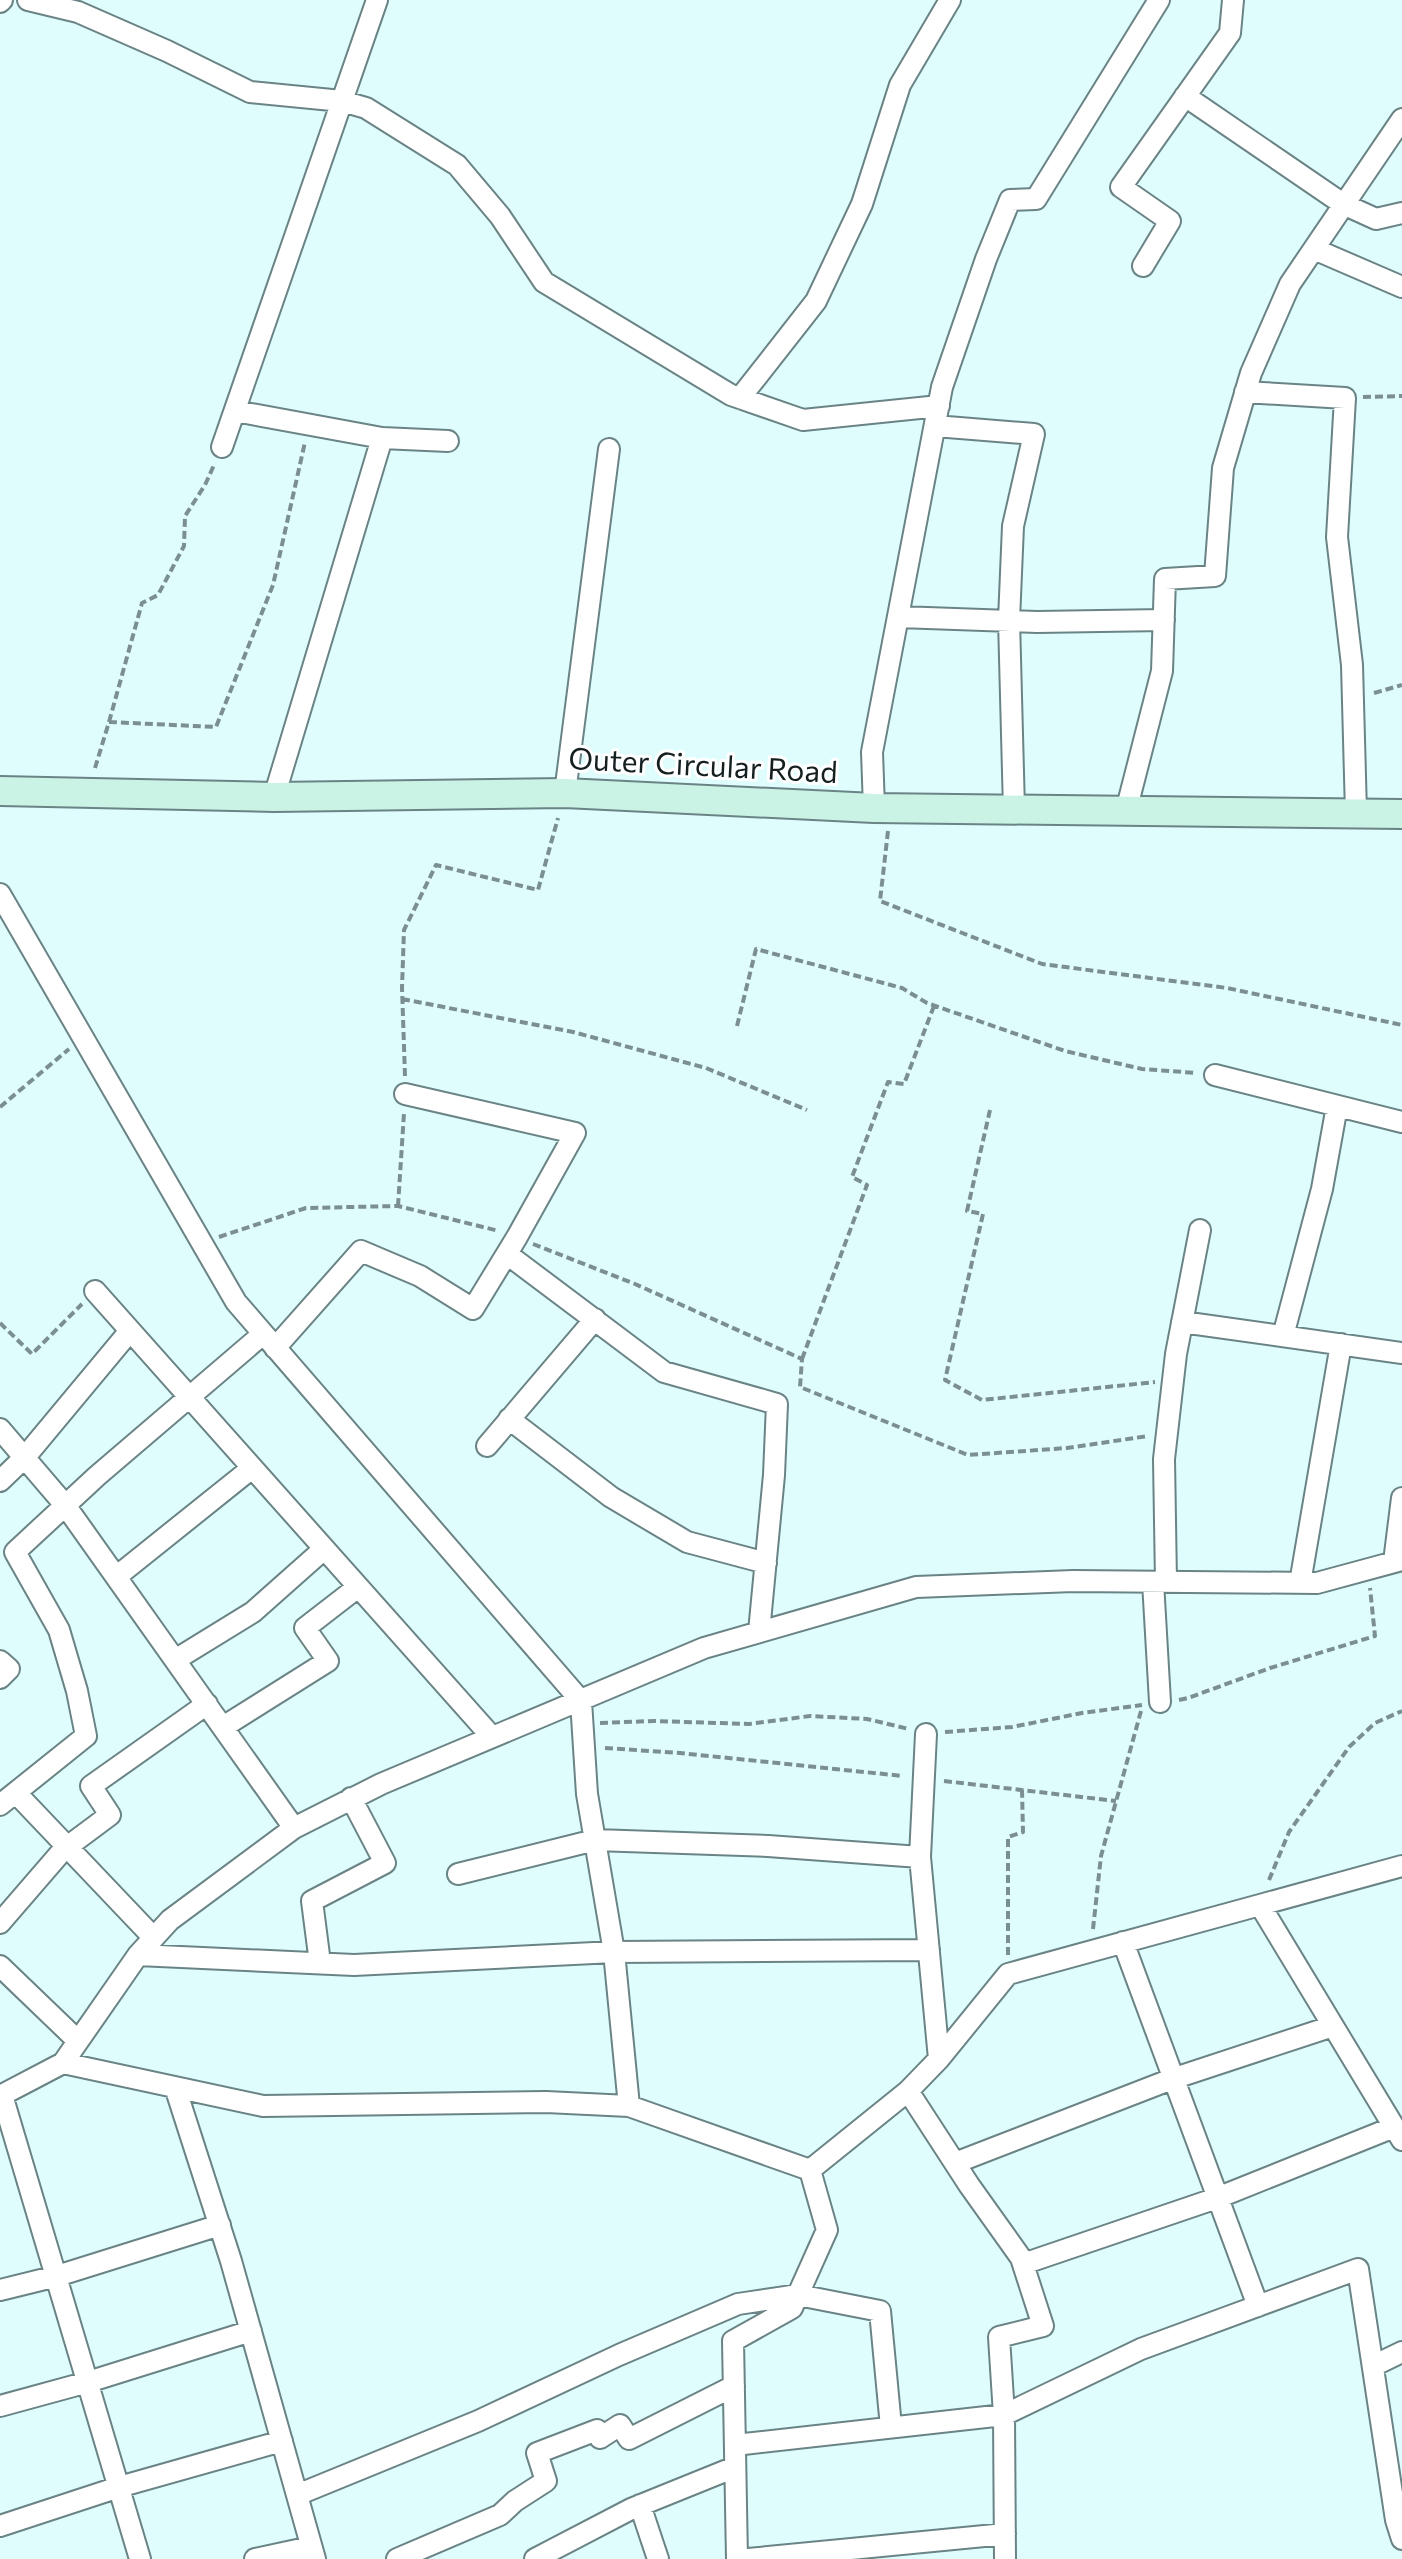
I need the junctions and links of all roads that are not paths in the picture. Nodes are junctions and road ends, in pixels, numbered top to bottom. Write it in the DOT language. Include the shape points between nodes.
graph roads {
  1 [pos="28,0"];
  2 [pos="377,0"];
  3 [pos="950,0"];
  4 [pos="1159,0"];
  5 [pos="1233,0"];
  6 [pos="1185,96"];
  7 [pos="342,101"];
  8 [pos="1402,119"];
  9 [pos="1343,204"];
  10 [pos="1402,213"];
  11 [pos="1314,249"];
  12 [pos="1143,266"];
  13 [pos="1402,287"];
  14 [pos="1245,392"];
  15 [pos="740,398"];
  16 [pos="235,411"];
  17 [pos="937,416"];
  18 [pos="382,438"];
  19 [pos="448,441"];
  20 [pos="222,447"];
  21 [pos="609,449"];
  22 [pos="899,617"];
  23 [pos="1009,620"];
  24 [pos="1164,620"];
  25 [pos="0,791"];
  26 [pos="565,793"];
  27 [pos="274,797"];
  28 [pos="882,808"];
  29 [pos="1014,810"];
  30 [pos="1126,811"];
  31 [pos="1356,813"];
  32 [pos="1402,814"];
  33 [pos="0,894"];
  34 [pos="1215,1075"];
  35 [pos="405,1094"];
  36 [pos="1337,1106"];
  37 [pos="1402,1122"];
  38 [pos="1200,1230"];
  39 [pos="512,1245"];
  40 [pos="95,1291"];
  41 [pos="595,1319"];
  42 [pos="1182,1322"];
  43 [pos="129,1332"];
  44 [pos="1283,1336"];
  45 [pos="269,1341"];
  46 [pos="1341,1344"];
  47 [pos="1402,1353"];
  48 [pos="188,1397"];
  49 [pos="509,1419"];
  50 [pos="0,1429"];
  51 [pos="487,1446"];
  52 [pos="25,1457"];
  53 [pos="252,1468"];
  54 [pos="0,1481"];
  55 [pos="1402,1498"];
  56 [pos="65,1505"];
  57 [pos="324,1549"];
  58 [pos="1398,1561"];
  59 [pos="766,1563"];
  60 [pos="116,1577"];
  61 [pos="1160,1582"];
  62 [pos="1300,1583"];
  63 [pos="358,1587"];
  64 [pos="759,1632"];
  65 [pos="175,1660"];
  66 [pos="0,1661"];
  67 [pos="0,1678"];
  68 [pos="581,1701"];
  69 [pos="1151,1703"];
  70 [pos="207,1704"];
  71 [pos="223,1727"];
  72 [pos="926,1734"];
  73 [pos="492,1737"];
  74 [pos="351,1798"];
  75 [pos="8,1799"];
  76 [pos="294,1828"];
  77 [pos="595,1840"];
  78 [pos="67,1848"];
  79 [pos="920,1857"];
  80 [pos="1402,1866"];
  81 [pos="458,1874"];
  82 [pos="1260,1905"];
  83 [pos="0,1923"];
  84 [pos="153,1937"];
  85 [pos="1123,1942"];
  86 [pos="929,1950"];
  87 [pos="614,1952"];
  88 [pos="138,1955"];
  89 [pos="320,1963"];
  90 [pos="0,1966"];
  91 [pos="1333,2026"];
  92 [pos="77,2040"];
  93 [pos="939,2059"];
  94 [pos="63,2063"];
  95 [pos="1172,2079"];
  96 [pos="175,2087"];
  97 [pos="908,2091"];
  98 [pos="1,2095"];
  99 [pos="629,2106"];
  100 [pos="1398,2134"];
  101 [pos="955,2163"];
  102 [pos="810,2170"];
  103 [pos="1217,2198"];
  104 [pos="220,2225"];
  105 [pos="1023,2264"];
  106 [pos="57,2276"];
  107 [pos="0,2290"];
  108 [pos="798,2295"];
  109 [pos="1258,2306"];
  110 [pos="251,2331"];
  111 [pos="1402,2352"];
  112 [pos="1373,2366"];
  113 [pos="88,2382"];
  114 [pos="734,2386"];
  115 [pos="0,2406"];
  116 [pos="1004,2415"];
  117 [pos="891,2427"];
  118 [pos="282,2441"];
  119 [pos="735,2445"];
  120 [pos="1395,2464"];
  121 [pos="735,2467"];
  122 [pos="119,2487"];
  123 [pos="297,2495"];
  124 [pos="640,2505"];
  125 [pos="0,2526"];
  126 [pos="1005,2534"];
  127 [pos="1402,2539"];
  128 [pos="313,2553"];
  129 [pos="140,2559"];
  130 [pos="255,2559"];
  131 [pos="397,2559"];
  132 [pos="535,2559"];
  133 [pos="658,2559"];
  134 [pos="737,2559"];
  135 [pos="748,2559"];
  136 [pos="1005,2559"];
  1 -- 7 [label="street" via="78,12 250,92"];
  2 -- 7 [label="street"];
  3 -- 15 [label="street" via="900,85 862,204 816,301"];
  4 -- 17 [label="street" via="1036,199 1010,200 942,387"];
  5 -- 6 [label="street" via="1230,33"];
  6 -- 9 [label="street"];
  6 -- 12 [label="street" via="1121,187 1170,221"];
  7 -- 15 [label="street" via="366,108 457,165 500,216 544,282"];
  7 -- 16 [label="street"];
  8 -- 9 [label="street"];
  9 -- 10 [label="street" via="1376,219"];
  9 -- 11 [label="street"];
  11 -- 13 [label="street"];
  11 -- 14 [label="street" via="1290,284"];
  14 -- 24 [label="street" via="1223,468 1215,576 1165,579"];
  14 -- 31 [label="street" via="1345,398 1337,537 1352,665"];
  15 -- 17 [label="street" via="803,420"];
  16 -- 18 [label="street"];
  16 -- 20 [label="street"];
  17 -- 22 [label="street"];
  17 -- 23 [label="street" via="1034,434 1013,526"];
  18 -- 19 [label="street"];
  18 -- 27 [label="street"];
  21 -- 26 [label="street"];
  22 -- 23 [label="street"];
  22 -- 28 [label="street" via="872,752"];
  23 -- 24 [label="street"];
  23 -- 29 [label="street"];
  24 -- 30 [label="street" via="1162,671"];
  25 -- 27 [label="street, Outer Circular Road"];
  26 -- 27 [label="street, Outer Circular Road"];
  26 -- 28 [label="street, Outer Circular Road"];
  28 -- 29 [label="street, Outer Circular Road"];
  29 -- 30 [label="street, Outer Circular Road"];
  30 -- 31 [label="street, Outer Circular Road"];
  31 -- 32 [label="street, Outer Circular Road"];
  33 -- 45 [label="street" via="236,1302"];
  34 -- 36 [label="street"];
  35 -- 39 [label="street" via="575,1133"];
  36 -- 37 [label="street"];
  36 -- 44 [label="street" via="1322,1189"];
  38 -- 42 [label="street"];
  39 -- 41 [label="street"];
  39 -- 45 [label="street" via="473,1309 420,1276 361,1251"];
  40 -- 43 [label="street"];
  41 -- 49 [label="street"];
  41 -- 59 [label="street" via="664,1372 777,1404"];
  42 -- 44 [label="street"];
  42 -- 61 [label="street" via="1164,1459"];
  43 -- 48 [label="street"];
  43 -- 52 [label="street"];
  44 -- 46 [label="street"];
  45 -- 48 [label="street"];
  45 -- 68 [label="street"];
  46 -- 47 [label="street"];
  46 -- 62 [label="street"];
  48 -- 53 [label="street"];
  48 -- 56 [label="street"];
  49 -- 51 [label="street"];
  49 -- 59 [label="street" via="611,1497 687,1542"];
  50 -- 52 [label="street"];
  52 -- 54 [label="street"];
  52 -- 56 [label="street"];
  53 -- 57 [label="street"];
  53 -- 60 [label="street"];
  55 -- 58 [label="street"];
  56 -- 60 [label="street"];
  56 -- 75 [label="street" via="15,1552 59,1630 86,1736"];
  57 -- 63 [label="street"];
  57 -- 65 [label="street" via="253,1612"];
  58 -- 62 [label="street"];
  59 -- 64 [label="street"];
  60 -- 65 [label="street"];
  61 -- 62 [label="street"];
  61 -- 64 [label="street" via="916,1587"];
  61 -- 69 [label="street"];
  63 -- 71 [label="street" via="305,1628 328,1661"];
  63 -- 73 [label="street"];
  64 -- 68 [label="street" via="704,1648"];
  65 -- 70 [label="street"];
  66 -- 67 [label="street" via="9,1669"];
  68 -- 73 [label="street"];
  68 -- 77 [label="street"];
  70 -- 71 [label="street"];
  70 -- 78 [label="street" via="91,1786 110,1815"];
  71 -- 76 [label="street"];
  72 -- 79 [label="street"];
  73 -- 74 [label="street"];
  74 -- 76 [label="street"];
  74 -- 89 [label="street" via="385,1863 312,1901"];
  75 -- 78 [label="street"];
  76 -- 84 [label="street"];
  77 -- 79 [label="street"];
  77 -- 81 [label="street"];
  77 -- 87 [label="street"];
  78 -- 83 [label="street"];
  78 -- 84 [label="street"];
  79 -- 86 [label="street"];
  80 -- 82 [label="street"];
  82 -- 85 [label="street"];
  82 -- 91 [label="street"];
  84 -- 88 [label="street"];
  85 -- 93 [label="street" via="1008,1974"];
  85 -- 95 [label="street"];
  86 -- 87 [label="street"];
  86 -- 93 [label="street"];
  87 -- 89 [label="street"];
  87 -- 99 [label="street"];
  88 -- 89 [label="street"];
  88 -- 92 [label="street"];
  90 -- 92 [label="street"];
  91 -- 95 [label="street"];
  91 -- 100 [label="street"];
  92 -- 94 [label="street"];
  93 -- 97 [label="street"];
  94 -- 96 [label="street"];
  94 -- 98 [label="street"];
  95 -- 101 [label="street"];
  95 -- 103 [label="street"];
  96 -- 99 [label="street" via="263,2106"];
  96 -- 104 [label="street"];
  97 -- 101 [label="street"];
  97 -- 102 [label="street"];
  98 -- 106 [label="street"];
  99 -- 102 [label="street"];
  100 -- 103 [label="street"];
  101 -- 105 [label="street"];
  102 -- 108 [label="street" via="827,2230"];
  103 -- 105 [label="street"];
  103 -- 109 [label="street"];
  104 -- 106 [label="street"];
  104 -- 110 [label="street"];
  105 -- 116 [label="street" via="1043,2326 999,2337"];
  106 -- 107 [label="street"];
  106 -- 113 [label="street"];
  108 -- 114 [label="street" via="792,2308 733,2341"];
  108 -- 117 [label="street" via="880,2311"];
  108 -- 123 [label="street" via="738,2304 478,2421"];
  109 -- 112 [label="street" via="1358,2269"];
  109 -- 116 [label="street" via="1141,2349"];
  110 -- 113 [label="street"];
  110 -- 118 [label="street"];
  111 -- 112 [label="street"];
  112 -- 120 [label="street"];
  113 -- 115 [label="street"];
  113 -- 122 [label="street"];
  114 -- 119 [label="street"];
  114 -- 131 [label="street" via="629,2439 620,2425 600,2438 597,2430 537,2453 546,2481 500,2515"];
  116 -- 117 [label="street"];
  116 -- 126 [label="street"];
  117 -- 119 [label="street"];
  118 -- 122 [label="street"];
  118 -- 123 [label="street"];
  119 -- 121 [label="street"];
  120 -- 127 [label="street" via="1396,2520"];
  121 -- 124 [label="street"];
  121 -- 134 [label="street"];
  122 -- 125 [label="street"];
  122 -- 129 [label="street"];
  123 -- 128 [label="street"];
  124 -- 132 [label="street"];
  124 -- 133 [label="street"];
  126 -- 135 [label="street"];
  126 -- 136 [label="street"];
  128 -- 130 [label="street"];
}
